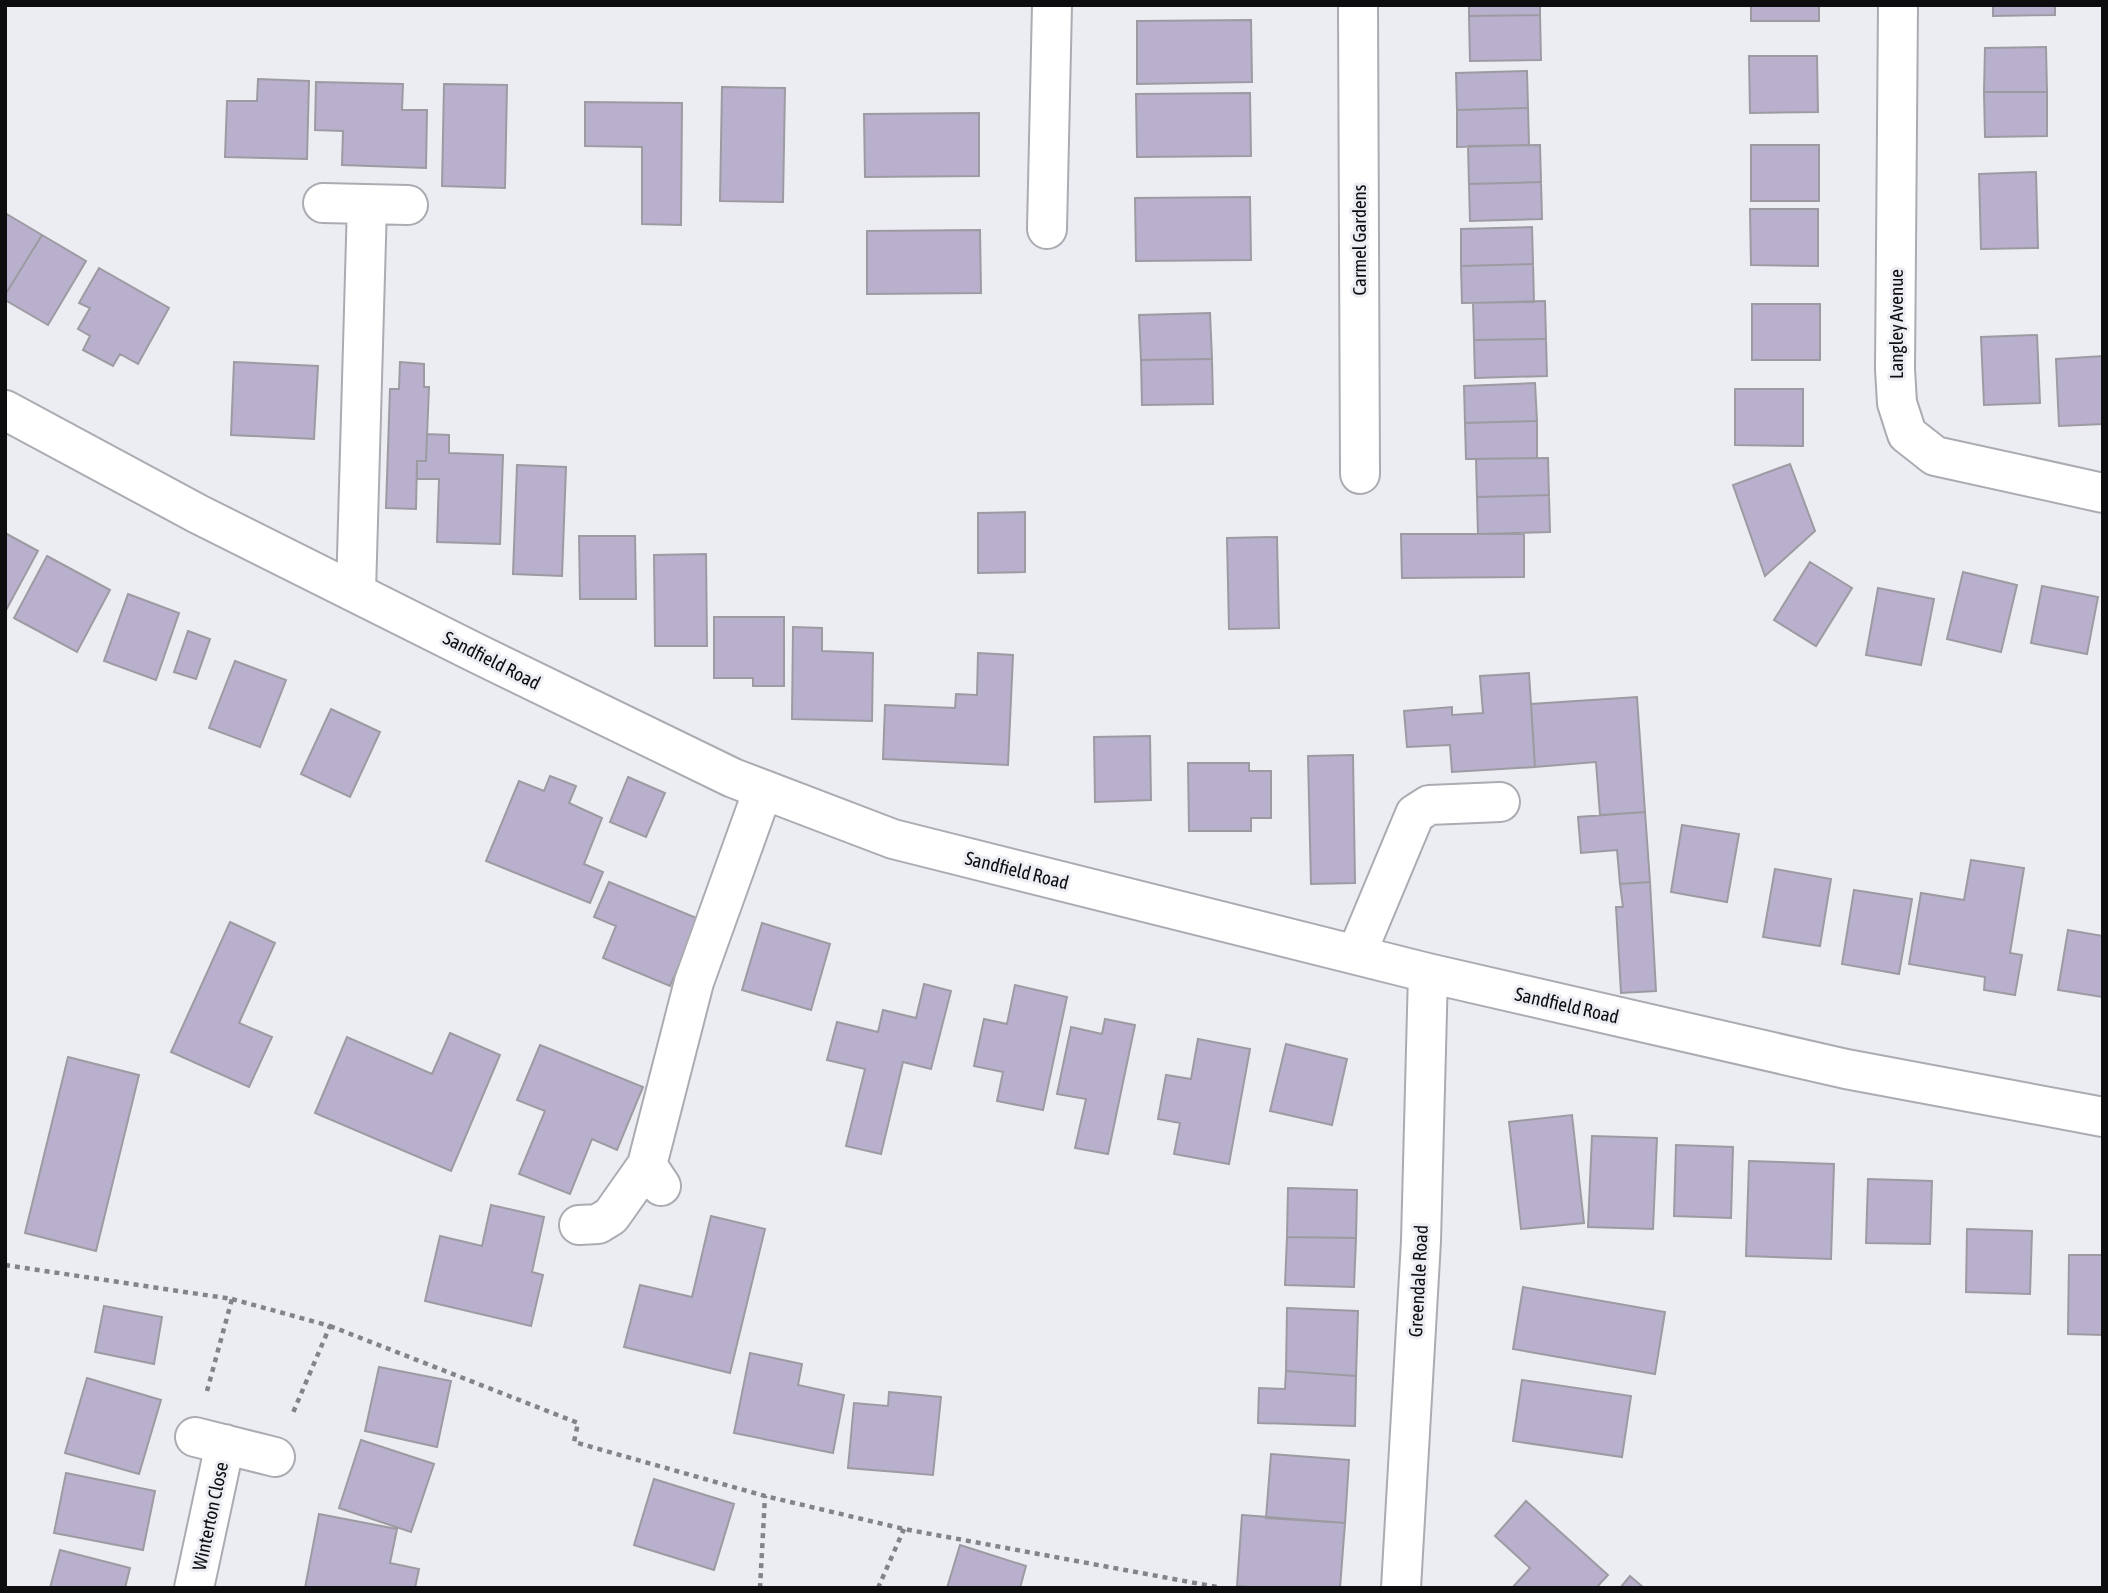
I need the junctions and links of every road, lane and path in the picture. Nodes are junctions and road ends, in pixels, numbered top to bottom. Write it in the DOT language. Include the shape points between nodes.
graph roads {
  1 [pos="1052,5"];
  2 [pos="1358,5"];
  3 [pos="1898,5"];
  4 [pos="323,203"];
  5 [pos="367,204"];
  6 [pos="408,205"];
  7 [pos="1047,229"];
  8 [pos="5,410"];
  9 [pos="1360,474"];
  10 [pos="2103,493"];
  11 [pos="356,592"];
  12 [pos="763,790"];
  13 [pos="1500,802"];
  14 [pos="1356,955"];
  15 [pos="1428,973"];
  16 [pos="2103,1117"];
  17 [pos="579,1225"];
  18 [pos="5,1265"];
  19 [pos="232,1299"];
  20 [pos="330,1325"];
  21 [pos="210,1440"];
  22 [pos="275,1457"];
  23 [pos="765,1496"];
  24 [pos="904,1529"];
  25 [pos="194,1588"];
  26 [pos="760,1588"];
  27 [pos="878,1588"];
  28 [pos="1222,1588"];
  29 [pos="1401,1588"];
  1 -- 7 [label="street"];
  2 -- 9 [label="street, Carmel Gardens"];
  3 -- 10 [label="street, Langley Avenue" via="1895,369 1897,403 1907,434 1935,456"];
  4 -- 5 [label="street"];
  5 -- 6 [label="street"];
  5 -- 11 [label="street"];
  8 -- 11 [label="street, Sandfield Road"];
  11 -- 12 [label="street, Sandfield Road"];
  12 -- 14 [label="street, Sandfield Road" via="892,839"];
  12 -- 17 [label="street" via="694,982 654,1176 611,1216 598,1224"];
  13 -- 14 [label="street" via="1429,805 1415,814"];
  14 -- 15 [label="street, Sandfield Road"];
  15 -- 16 [label="street, Sandfield Road" via="1846,1069"];
  15 -- 29 [label="street, Greendale Road" via="1421,1241"];
  18 -- 19 [label="path"];
  19 -- 20 [label="path"];
  19 -- 21 [label="path"];
  20 -- 22 [label="path"];
  20 -- 23 [label="path" via="578,1423 574,1442"];
  21 -- 22 [label="street"];
  21 -- 25 [label="street, Winterton Close"];
  23 -- 24 [label="path"];
  23 -- 26 [label="path"];
  24 -- 27 [label="path"];
  24 -- 28 [label="path"];
}
